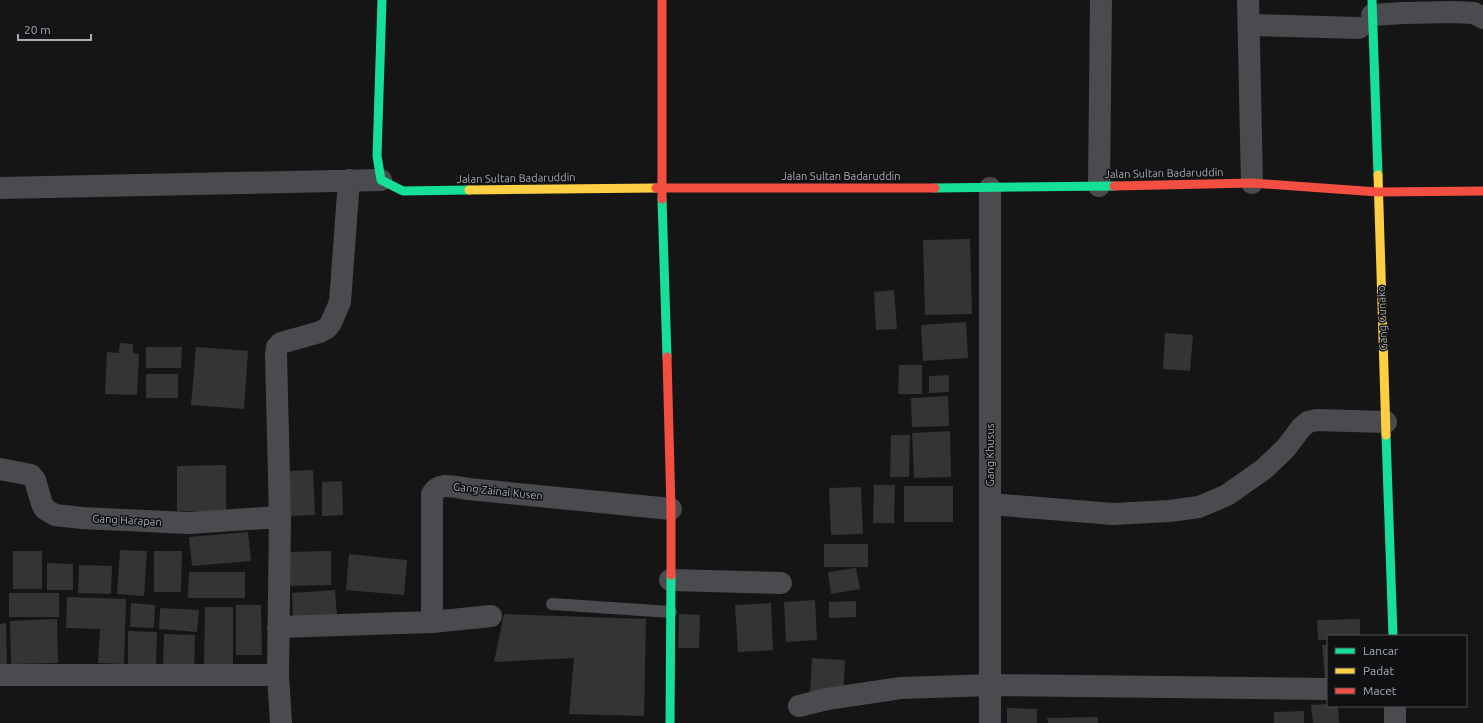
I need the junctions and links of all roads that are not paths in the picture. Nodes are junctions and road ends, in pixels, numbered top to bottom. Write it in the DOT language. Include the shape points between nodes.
graph roads {
  1 [pos="382,0"];
  2 [pos="662,0"];
  3 [pos="1101,0"];
  4 [pos="1248,0"];
  5 [pos="1368,14"];
  6 [pos="1483,18"];
  7 [pos="1250,25"];
  8 [pos="349,180"];
  9 [pos="381,180"];
  10 [pos="1252,183"];
  11 [pos="1099,186"];
  12 [pos="0,188"];
  13 [pos="662,188"];
  14 [pos="990,188"];
  15 [pos="1483,191"];
  16 [pos="1378,192"];
  17 [pos="1386,422"];
  18 [pos="0,469"];
  19 [pos="990,504"];
  20 [pos="670,509"];
  21 [pos="280,517"];
  22 [pos="670,580"];
  23 [pos="781,583"];
  24 [pos="552,604"];
  25 [pos="671,612"];
  26 [pos="491,616"];
  27 [pos="432,622"];
  28 [pos="278,627"];
  29 [pos="1393,635"];
  30 [pos="0,675"];
  31 [pos="278,675"];
  32 [pos="991,685"];
  33 [pos="1327,689"];
  34 [pos="799,706"];
  35 [pos="1395,707"];
  36 [pos="281,723"];
  37 [pos="670,723"];
  38 [pos="990,723"];
  39 [pos="1395,723"];
  1 -- 9 [label="street" via="377,156"];
  2 -- 13 [label="street"];
  3 -- 11 [label="street"];
  4 -- 7 [label="street"];
  5 -- 6 [label="street" via="1453,12 1474,13"];
  5 -- 7 [label="street"];
  5 -- 16 [label="street, Gang Gunako"];
  7 -- 10 [label="street"];
  8 -- 9 [label="street"];
  8 -- 12 [label="street"];
  8 -- 21 [label="street" via="340,302 331,323 320,332 281,343 277,347"];
  9 -- 13 [label="street, Jalan Sultan Badaruddin" via="403,191"];
  10 -- 11 [label="street, Jalan Sultan Badaruddin"];
  10 -- 16 [label="street, Jalan Sultan Badaruddin"];
  11 -- 14 [label="street, Jalan Sultan Badaruddin"];
  13 -- 14 [label="street, Jalan Sultan Badaruddin"];
  13 -- 20 [label="street"];
  14 -- 19 [label="street, Gang Khusus"];
  15 -- 16 [label="street, Jalan Sultan Badaruddin"];
  16 -- 17 [label="street, Gang Gunako"];
  17 -- 19 [label="street" via="1308,422 1264,469 1227,494 1198,507 1113,514"];
  17 -- 29 [label="street, Gang Gunako"];
  18 -- 21 [label="street, Gang Harapan" via="31,475 45,509 55,515 188,523"];
  19 -- 32 [label="street, Gang Khusus"];
  20 -- 22 [label="street"];
  20 -- 27 [label="street, Gang Zainal Kusen" via="439,486 432,494"];
  21 -- 28 [label="street"];
  22 -- 23 [label="street"];
  22 -- 25 [label="street"];
  24 -- 25 [label="lane"];
  25 -- 37 [label="street"];
  26 -- 27 [label="street"];
  27 -- 28 [label="street"];
  28 -- 31 [label="street"];
  30 -- 31 [label="street"];
  31 -- 36 [label="street"];
  32 -- 33 [label="street"];
  32 -- 34 [label="street" via="901,688 827,699"];
  32 -- 38 [label="street, Gang Khusus"];
  35 -- 39 [label="street"];
}
